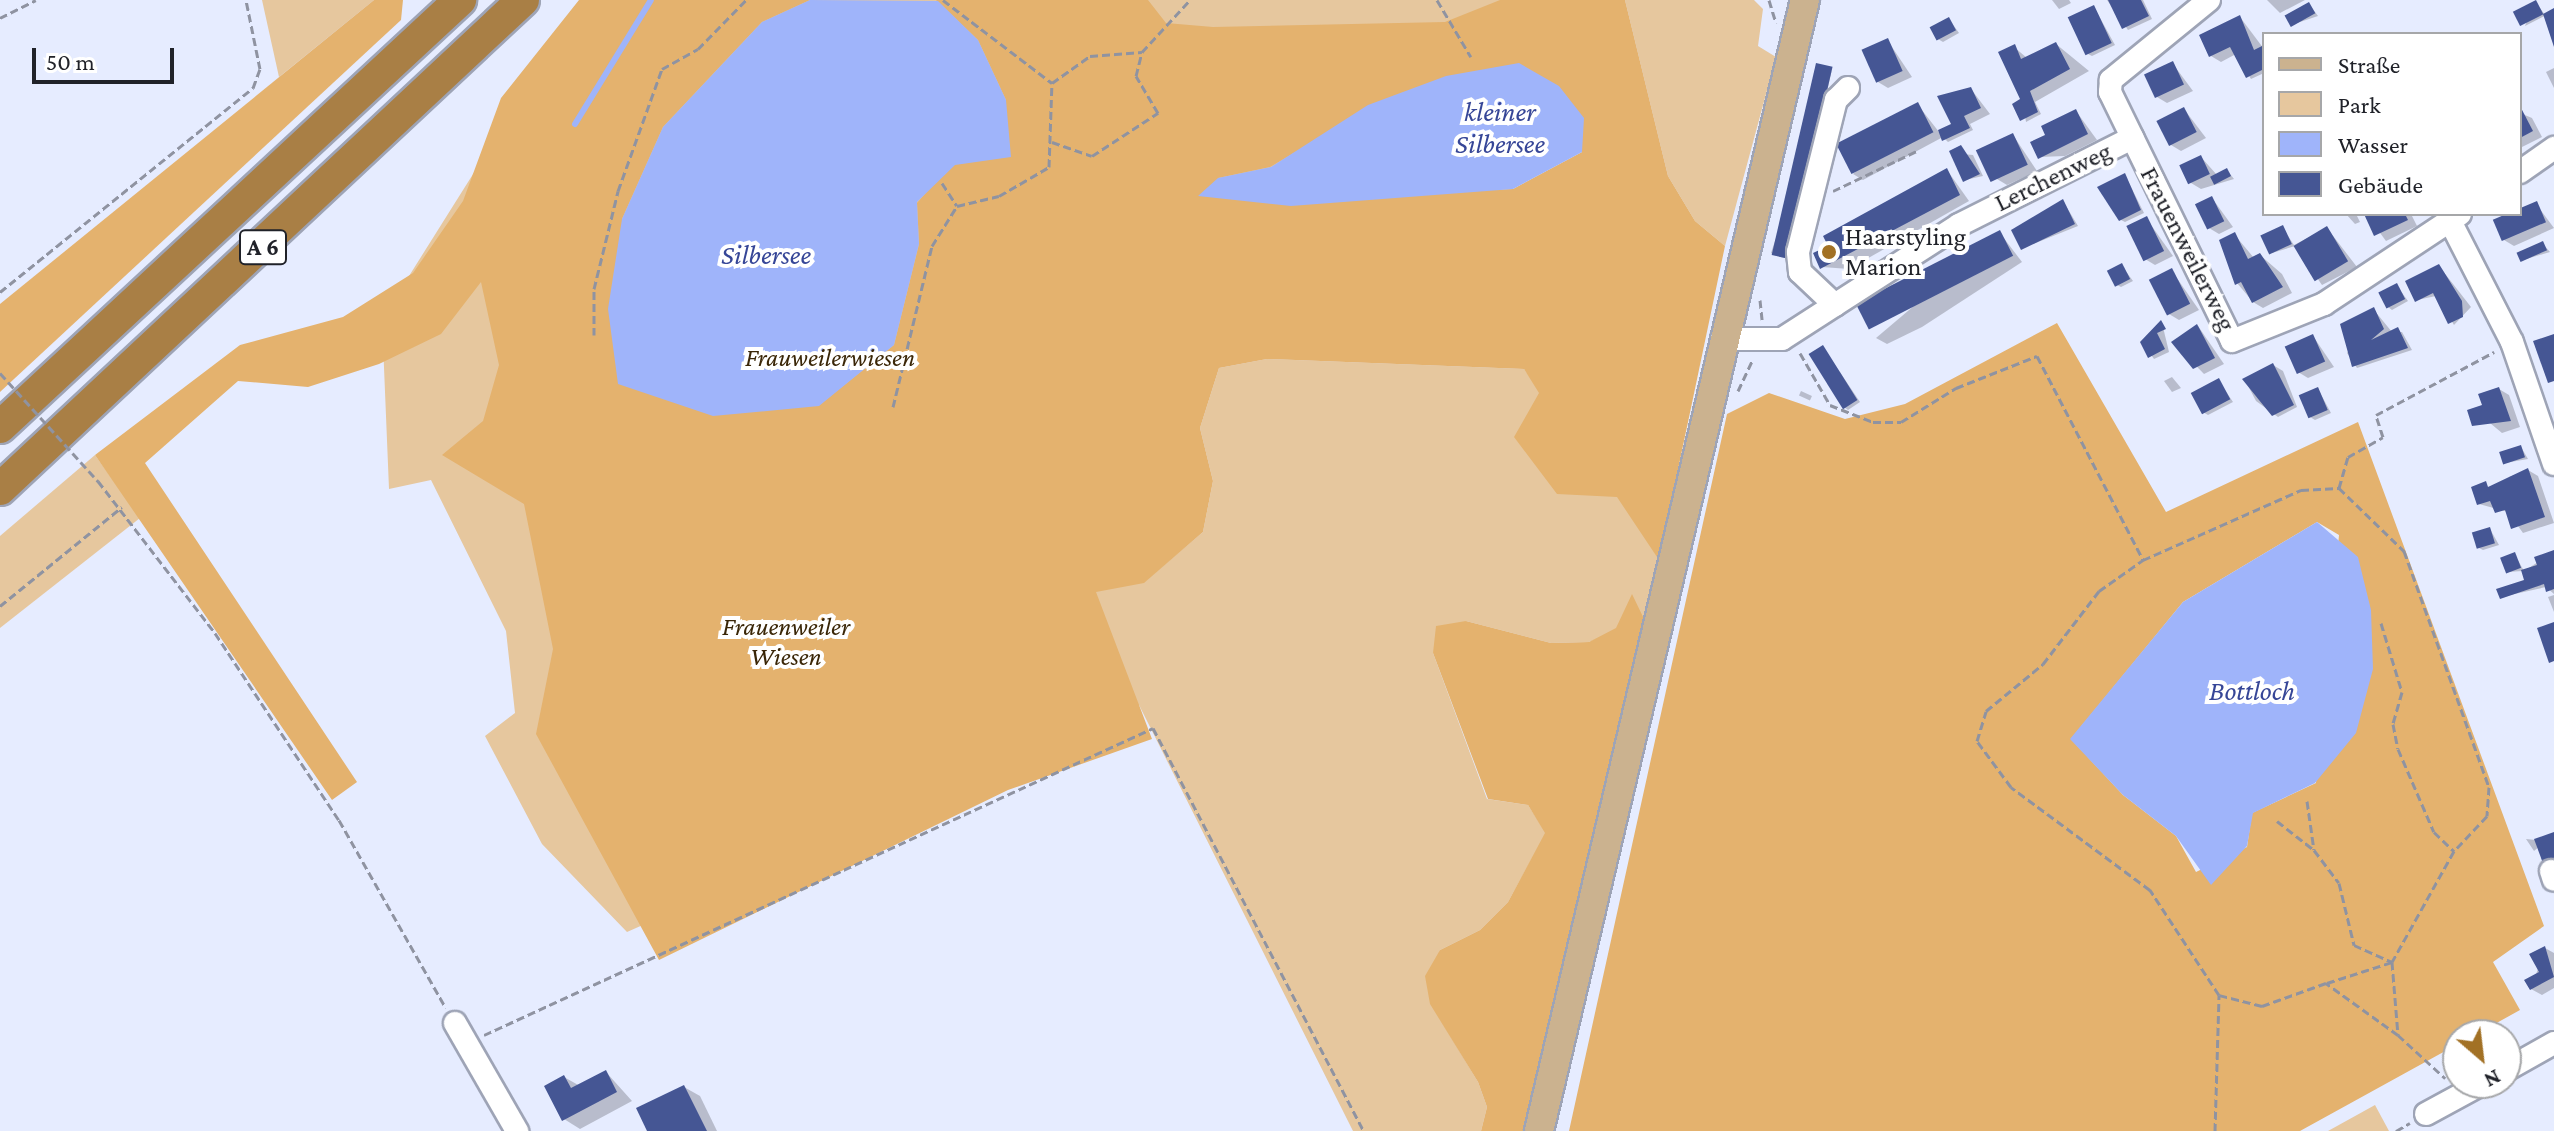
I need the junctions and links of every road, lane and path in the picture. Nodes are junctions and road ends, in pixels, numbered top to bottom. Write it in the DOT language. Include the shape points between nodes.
graph roads {
  1 [pos="36,0"];
  2 [pos="246,0"];
  3 [pos="460,0"];
  4 [pos="523,0"];
  5 [pos="746,0"];
  6 [pos="943,0"];
  7 [pos="1190,0"];
  8 [pos="1437,0"];
  9 [pos="1769,0"];
  10 [pos="1805,0"];
  11 [pos="2209,0"];
  12 [pos="0,18"];
  13 [pos="1775,22"];
  14 [pos="1142,52"];
  15 [pos="1471,57"];
  16 [pos="1052,83"];
  17 [pos="1848,88"];
  18 [pos="2132,138"];
  19 [pos="1052,142"];
  20 [pos="2554,148"];
  21 [pos="1917,151"];
  22 [pos="2522,171"];
  23 [pos="942,183"];
  24 [pos="1808,203"];
  25 [pos="957,206"];
  26 [pos="2455,218"];
  27 [pos="0,292"];
  28 [pos="1835,305"];
  29 [pos="594,335"];
  30 [pos="1722,339"];
  31 [pos="1782,339"];
  32 [pos="2512,342"];
  33 [pos="0,373"];
  34 [pos="893,407"];
  35 [pos="0,427"];
  36 [pos="2554,464"];
  37 [pos="2339,488"];
  38 [pos="0,489"];
  39 [pos="122,507"];
  40 [pos="2143,560"];
  41 [pos="0,606"];
  42 [pos="2381,623"];
  43 [pos="2307,801"];
  44 [pos="2277,821"];
  45 [pos="2314,850"];
  46 [pos="2454,851"];
  47 [pos="2392,962"];
  48 [pos="2326,983"];
  49 [pos="2219,995"];
  50 [pos="460,1033"];
  51 [pos="2398,1035"];
  52 [pos="2554,1043"];
  53 [pos="2522,1061"];
  54 [pos="2442,1075"];
  55 [pos="2454,1099"];
  56 [pos="2426,1114"];
  57 [pos="517,1131"];
  58 [pos="1364,1131"];
  59 [pos="1539,1131"];
  60 [pos="2215,1131"];
  1 -- 12 [label="path"];
  2 -- 27 [label="path" via="260,69 253,88"];
  3 -- 35 [label="highway, A 6"];
  4 -- 38 [label="highway, A 6"];
  5 -- 29 [label="path" via="698,49 662,69 618,191 594,289"];
  6 -- 16 [label="path"];
  7 -- 14 [label="path"];
  8 -- 15 [label="path"];
  9 -- 13 [label="path"];
  10 -- 30 [label="main road"];
  11 -- 18 [label="street, Frauenweilerweg" via="2111,80"];
  14 -- 16 [label="path" via="1090,56"];
  14 -- 19 [label="path" via="1136,76 1158,113 1092,156"];
  16 -- 19 [label="path"];
  17 -- 24 [label="street" via="1836,100"];
  18 -- 26 [label="street, Frauenweilerweg" via="2232,341 2324,304"];
  18 -- 28 [label="street, Lerchenweg" via="1959,225"];
  19 -- 25 [label="path" via="1049,167 999,196"];
  20 -- 22 [label="street"];
  21 -- 24 [label="path"];
  23 -- 25 [label="path"];
  24 -- 28 [label="street" via="1800,272"];
  25 -- 34 [label="path" via="932,246"];
  26 -- 32 [label="street"];
  28 -- 31 [label="street, Lerchenweg"];
  30 -- 31 [label="street"];
  30 -- 59 [label="main road"];
  31 -- 40 [label="path" via="1798,351 1830,405 1873,422 1901,422 1956,388 2037,356"];
  32 -- 36 [label="street"];
  32 -- 37 [label="path" via="2376,415 2383,437 2348,457"];
  33 -- 39 [label="path, bridge"];
  37 -- 40 [label="path" via="2260,502"];
  37 -- 46 [label="path" via="2404,551 2489,787 2487,816"];
  39 -- 41 [label="path"];
  39 -- 50 [label="path" via="339,820"];
  40 -- 49 [label="path" via="2099,591 2043,664 1986,711 1977,741 2011,787 2150,890"];
  42 -- 46 [label="path" via="2402,692 2393,724 2398,749 2434,832"];
  43 -- 45 [label="path"];
  44 -- 45 [label="path"];
  45 -- 47 [label="path" via="2339,883 2354,945"];
  46 -- 47 [label="path"];
  47 -- 48 [label="path"];
  47 -- 51 [label="path"];
  48 -- 49 [label="path" via="2262,1006"];
  48 -- 51 [label="path"];
  49 -- 60 [label="path"];
  50 -- 57 [label="street"];
  50 -- 58 [label="path" via="1153,728"];
  51 -- 54 [label="path"];
  52 -- 53 [label="street"];
  55 -- 56 [label="street"];
}
